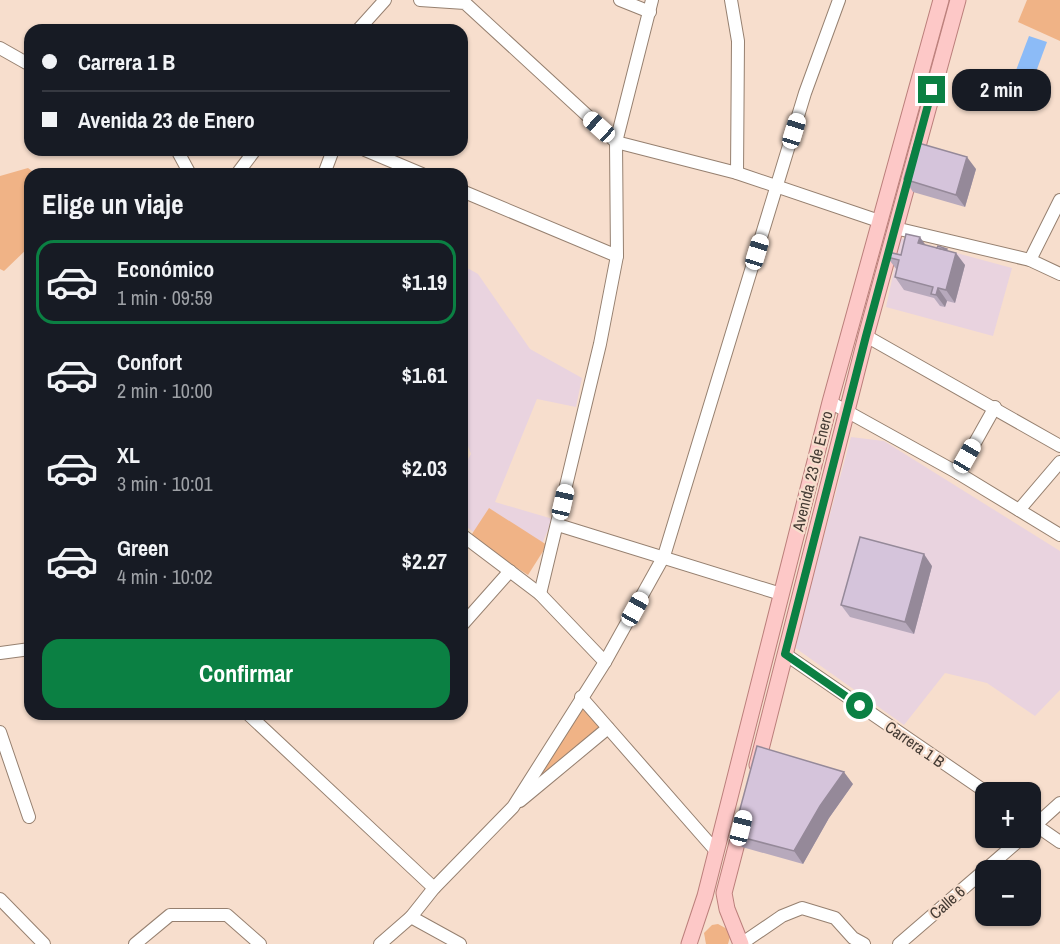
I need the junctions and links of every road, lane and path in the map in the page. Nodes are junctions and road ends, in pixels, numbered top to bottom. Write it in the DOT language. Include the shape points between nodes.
graph roads {
  1 [pos="386,0"];
  2 [pos="420,0"];
  3 [pos="620,0"];
  4 [pos="731,0"];
  5 [pos="839,0"];
  6 [pos="941,0"];
  7 [pos="958,0"];
  8 [pos="469,2"];
  9 [pos="651,6"];
  10 [pos="364,24"];
  11 [pos="0,48"];
  12 [pos="24,62"];
  13 [pos="616,142"];
  14 [pos="379,156"];
  15 [pos="408,168"];
  16 [pos="736,173"];
  17 [pos="777,187"];
  18 [pos="468,194"];
  19 [pos="1060,200"];
  20 [pos="879,221"];
  21 [pos="895,228"];
  22 [pos="617,256"];
  23 [pos="1030,260"];
  24 [pos="1060,274"];
  25 [pos="866,336"];
  26 [pos="830,402"];
  27 [pos="995,407"];
  28 [pos="848,410"];
  29 [pos="1060,446"];
  30 [pos="1060,462"];
  31 [pos="958,473"];
  32 [pos="1019,510"];
  33 [pos="558,525"];
  34 [pos="1060,535"];
  35 [pos="468,540"];
  36 [pos="664,556"];
  37 [pos="510,571"];
  38 [pos="540,594"];
  39 [pos="781,594"];
  40 [pos="468,618"];
  41 [pos="24,650"];
  42 [pos="0,653"];
  43 [pos="785,654"];
  44 [pos="605,662"];
  45 [pos="581,697"];
  46 [pos="254,720"];
  47 [pos="608,728"];
  48 [pos="0,732"];
  49 [pos="753,779"];
  50 [pos="975,784"];
  51 [pos="747,802"];
  52 [pos="1060,803"];
  53 [pos="513,807"];
  54 [pos="29,817"];
  55 [pos="1041,819"];
  56 [pos="1041,831"];
  57 [pos="1060,842"];
  58 [pos="1010,848"];
  59 [pos="716,851"];
  60 [pos="434,888"];
  61 [pos="0,899"];
  62 [pos="411,917"];
  63 [pos="687,943"];
  64 [pos="44,944"];
  65 [pos="135,944"];
  66 [pos="260,944"];
  67 [pos="380,944"];
  68 [pos="460,944"];
  69 [pos="741,944"];
  70 [pos="864,944"];
  71 [pos="898,944"];
  1 -- 10 [label="street"];
  2 -- 8 [label="street"];
  3 -- 9 [label="street"];
  4 -- 16 [label="street" via="738,41"];
  5 -- 17 [label="street" via="805,93"];
  6 -- 20 [label="main road, Avenida 23 de Enero"];
  7 -- 21 [label="main road, Avenida 23 de Enero"];
  8 -- 13 [label="street"];
  9 -- 13 [label="street"];
  11 -- 12 [label="street"];
  13 -- 16 [label="street"];
  13 -- 22 [label="street"];
  14 -- 15 [label="street"];
  16 -- 17 [label="street"];
  17 -- 20 [label="street"];
  17 -- 36 [label="street"];
  18 -- 22 [label="street"];
  19 -- 23 [label="street"];
  20 -- 26 [label="main road, Avenida 23 de Enero"];
  21 -- 23 [label="street"];
  21 -- 25 [label="main road, Avenida 23 de Enero"];
  22 -- 33 [label="street"];
  23 -- 24 [label="street"];
  25 -- 27 [label="street"];
  25 -- 28 [label="main road, Avenida 23 de Enero"];
  26 -- 28 [label="street"];
  26 -- 39 [label="main road, Avenida 23 de Enero"];
  27 -- 29 [label="street"];
  27 -- 31 [label="street"];
  28 -- 31 [label="street"];
  28 -- 43 [label="main road, Avenida 23 de Enero"];
  30 -- 32 [label="street"];
  31 -- 32 [label="street"];
  32 -- 34 [label="street"];
  33 -- 36 [label="street"];
  33 -- 38 [label="street"];
  35 -- 37 [label="street"];
  36 -- 39 [label="street"];
  36 -- 44 [label="street"];
  37 -- 38 [label="street"];
  37 -- 40 [label="street"];
  38 -- 44 [label="street"];
  39 -- 59 [label="main road, Avenida 23 de Enero"];
  41 -- 42 [label="street"];
  43 -- 49 [label="main road, Avenida 23 de Enero"];
  43 -- 50 [label="street, Carrera 1 B"];
  44 -- 45 [label="street"];
  45 -- 47 [label="street"];
  45 -- 53 [label="street"];
  46 -- 60 [label="street"];
  47 -- 53 [label="street"];
  47 -- 59 [label="street"];
  48 -- 54 [label="street"];
  51 -- 69 [label="main road" via="724,893"];
  52 -- 55 [label="street"];
  53 -- 60 [label="street"];
  56 -- 57 [label="street"];
  58 -- 71 [label="street, Calle 6"];
  59 -- 63 [label="main road, Avenida 23 de Enero" via="705,896"];
  60 -- 62 [label="street"];
  61 -- 64 [label="street"];
  62 -- 67 [label="street"];
  62 -- 68 [label="street"];
  65 -- 66 [label="street" via="170,915 227,915"];
  69 -- 70 [label="street" via="782,916 802,908 835,918"];
}
